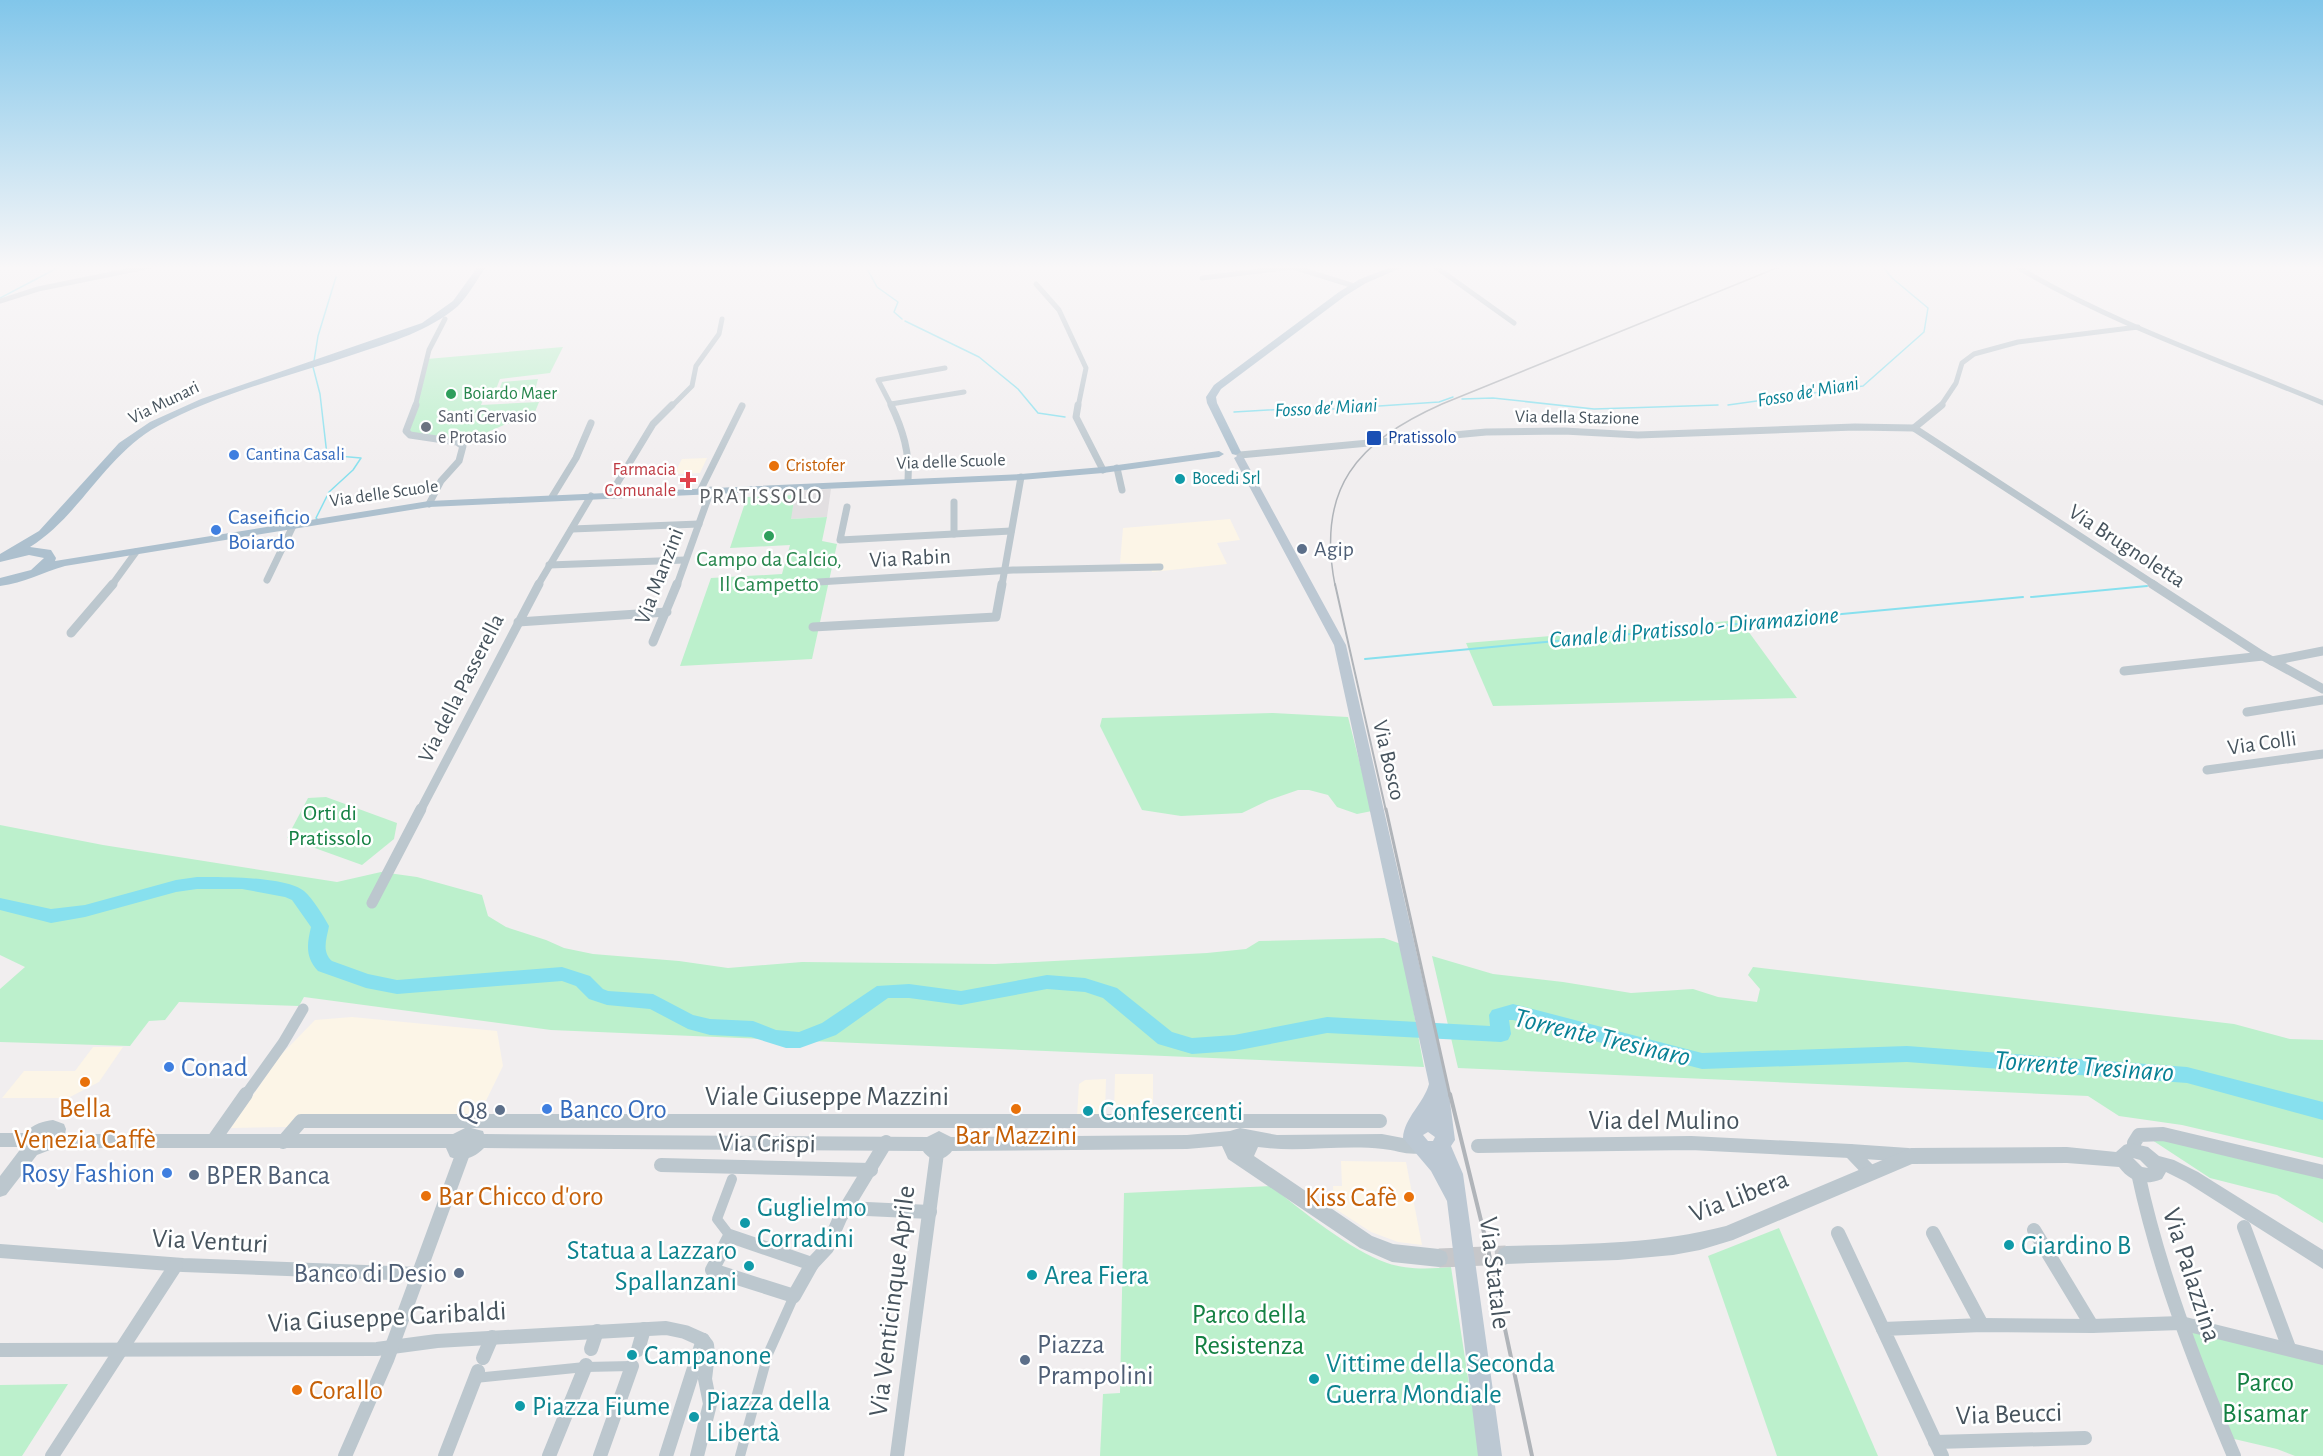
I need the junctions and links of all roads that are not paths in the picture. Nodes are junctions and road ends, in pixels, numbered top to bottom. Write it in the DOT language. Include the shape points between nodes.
graph roads {
  1 [pos="406,333"];
  2 [pos="438,333"];
  3 [pos="719,333"];
  4 [pos="1070,333"];
  5 [pos="1292,333"];
  6 [pos="2089,333"];
  7 [pos="2153,333"];
  8 [pos="945,368"];
  9 [pos="964,392"];
  10 [pos="2323,403"];
  11 [pos="891,404"];
  12 [pos="742,406"];
  13 [pos="591,423"];
  14 [pos="1914,428"];
  15 [pos="1228,437"];
  16 [pos="1222,456"];
  17 [pos="1240,459"];
  18 [pos="1117,468"];
  19 [pos="1103,470"];
  20 [pos="1021,477"];
  21 [pos="908,481"];
  22 [pos="705,490"];
  23 [pos="1122,490"];
  24 [pos="610,495"];
  25 [pos="591,496"];
  26 [pos="552,497"];
  27 [pos="954,502"];
  28 [pos="429,504"];
  29 [pos="847,507"];
  30 [pos="699,524"];
  31 [pos="293,526"];
  32 [pos="572,529"];
  33 [pos="1011,531"];
  34 [pos="43,534"];
  35 [pos="954,534"];
  36 [pos="829,540"];
  37 [pos="840,540"];
  38 [pos="136,552"];
  39 [pos="5,556"];
  40 [pos="44,559"];
  41 [pos="685,560"];
  42 [pos="549,565"];
  43 [pos="1160,567"];
  44 [pos="1004,570"];
  45 [pos="267,580"];
  46 [pos="6,581"];
  47 [pos="818,582"];
  48 [pos="0,588"];
  49 [pos="667,612"];
  50 [pos="519,622"];
  51 [pos="813,627"];
  52 [pos="71,633"];
  53 [pos="653,642"];
  54 [pos="2323,651"];
  55 [pos="2263,656"];
  56 [pos="2272,661"];
  57 [pos="2124,671"];
  58 [pos="2323,689"];
  59 [pos="2323,700"];
  60 [pos="2247,712"];
  61 [pos="2323,754"];
  62 [pos="2207,770"];
  63 [pos="372,903"];
  64 [pos="303,1009"];
  65 [pos="1437,1082"];
  66 [pos="1380,1121"];
  67 [pos="1426,1139"];
  68 [pos="0,1140"];
  69 [pos="213,1141"];
  70 [pos="283,1142"];
  71 [pos="886,1142"];
  72 [pos="32,1144"];
  73 [pos="1241,1146"];
  74 [pos="1478,1146"];
  75 [pos="459,1147"];
  76 [pos="938,1147"];
  77 [pos="1850,1151"];
  78 [pos="2129,1155"];
  79 [pos="1911,1156"];
  80 [pos="2155,1163"];
  81 [pos="661,1165"];
  82 [pos="871,1170"];
  83 [pos="735,1172"];
  84 [pos="2323,1172"];
  85 [pos="1870,1173"];
  86 [pos="2138,1173"];
  87 [pos="0,1189"];
  88 [pos="846,1208"];
  89 [pos="930,1212"];
  90 [pos="2244,1227"];
  91 [pos="2034,1230"];
  92 [pos="1838,1233"];
  93 [pos="1933,1233"];
  94 [pos="730,1236"];
  95 [pos="0,1251"];
  96 [pos="1506,1255"];
  97 [pos="1439,1258"];
  98 [pos="2323,1260"];
  99 [pos="812,1264"];
  100 [pos="176,1265"];
  101 [pos="418,1274"];
  102 [pos="794,1296"];
  103 [pos="2181,1323"];
  104 [pos="1982,1325"];
  105 [pos="2092,1326"];
  106 [pos="644,1329"];
  107 [pos="1883,1329"];
  108 [pos="597,1331"];
  109 [pos="492,1337"];
  110 [pos="702,1340"];
  111 [pos="392,1348"];
  112 [pos="2289,1348"];
  113 [pos="591,1349"];
  114 [pos="0,1350"];
  115 [pos="638,1350"];
  116 [pos="121,1351"];
  117 [pos="2323,1358"];
  118 [pos="585,1366"];
  119 [pos="632,1366"];
  120 [pos="479,1369"];
  121 [pos="2085,1438"];
  122 [pos="1938,1449"];
  123 [pos="52,1456"];
  124 [pos="345,1456"];
  125 [pos="445,1456"];
  126 [pos="549,1456"];
  127 [pos="600,1456"];
  128 [pos="666,1456"];
  129 [pos="697,1456"];
  130 [pos="740,1456"];
  131 [pos="897,1456"];
  132 [pos="1491,1456"];
  133 [pos="2234,1456"];
  1 -- 34 [label="main road, Via Munari" via="194,405 140,432 115,452"];
  2 -- 28 [label="street" via="429,350 406,431 410,435 457,442 463,446 463,452"];
  3 -- 24 [label="street" via="696,366 690,390 653,424"];
  4 -- 19 [label="street" via="1086,368 1076,417"];
  5 -- 15 [label="main road, Via Bosco" via="1213,392 1212,404"];
  6 -- 14 [label="street" via="2002,345 1976,353 1962,364 1955,386 1940,405 1925,423"];
  7 -- 10 [label="street"];
  8 -- 11 [label="street" via="878,380"];
  9 -- 11 [label="street"];
  11 -- 21 [label="street" via="911,461"];
  12 -- 22 [label="street"];
  13 -- 26 [label="street" via="576,458"];
  14 -- 17 [label="street, Via della Stazione" via="1638,435 1486,432"];
  14 -- 55 [label="street, Via Brugnoletta"];
  15 -- 16 [label="main road"];
  15 -- 17 [label="main road, Via Bosco"];
  16 -- 17 [label="main road"];
  16 -- 17 [label="main road"];
  16 -- 18 [label="main road, Via delle Scuole"];
  17 -- 65 [label="main road, Via Bosco" via="1340,645"];
  18 -- 19 [label="main road, Via delle Scuole"];
  18 -- 23 [label="street"];
  19 -- 20 [label="main road, Via delle Scuole"];
  20 -- 21 [label="main road, Via delle Scuole"];
  20 -- 33 [label="street"];
  21 -- 22 [label="main road, Via delle Scuole"];
  22 -- 24 [label="main road, Via delle Scuole"];
  22 -- 30 [label="street, Via Manzini"];
  24 -- 25 [label="main road, Via delle Scuole"];
  25 -- 26 [label="main road, Via delle Scuole"];
  25 -- 32 [label="street, Via della Passerella"];
  26 -- 28 [label="main road, Via delle Scuole"];
  27 -- 35 [label="street"];
  28 -- 31 [label="main road, Via delle Scuole"];
  29 -- 37 [label="street"];
  30 -- 32 [label="street"];
  30 -- 41 [label="street, Via Manzini"];
  31 -- 38 [label="main road, Via delle Scuole"];
  31 -- 45 [label="street"];
  32 -- 42 [label="street, Via della Passerella"];
  33 -- 35 [label="street"];
  33 -- 44 [label="street"];
  34 -- 39 [label="main road, Via Munari"];
  34 -- 40 [label="main road" via="38,544"];
  35 -- 37 [label="street"];
  36 -- 37 [label="street"];
  38 -- 40 [label="main road, Via delle Scuole" via="77,561"];
  38 -- 52 [label="street"];
  39 -- 40 [label="main road"];
  40 -- 46 [label="main road"];
  41 -- 42 [label="street"];
  41 -- 49 [label="street, Via Manzini"];
  42 -- 50 [label="street, Via della Passerella"];
  43 -- 44 [label="street, Via Rabin"];
  44 -- 47 [label="street, Via Rabin"];
  44 -- 51 [label="street" via="996,617"];
  46 -- 48 [label="main road"];
  49 -- 50 [label="street"];
  49 -- 53 [label="street, Via Manzini"];
  50 -- 63 [label="street, Via della Passerella"];
  54 -- 56 [label="street"];
  55 -- 56 [label="street, Via Brugnoletta"];
  55 -- 57 [label="street"];
  56 -- 58 [label="street, Via Brugnoletta"];
  59 -- 60 [label="street"];
  61 -- 62 [label="street, Via Colli"];
  64 -- 69 [label="street"];
  65 -- 67 [label="main road"];
  65 -- 67 [label="main road" via="1443,1106"];
  66 -- 70 [label="street, Viale Giuseppe Mazzini" via="302,1121"];
  67 -- 73 [label="street, Viale Giuseppe Mazzini"];
  67 -- 132 [label="main road, Via Statale" via="1458,1204"];
  68 -- 72 [label="street"];
  69 -- 70 [label="street"];
  69 -- 72 [label="street"];
  70 -- 75 [label="street"];
  71 -- 75 [label="street, Viale Giuseppe Mazzini" via="478,1141 471,1133 463,1136"];
  71 -- 76 [label="street, Viale Giuseppe Mazzini"];
  71 -- 82 [label="street"];
  72 -- 87 [label="street"];
  73 -- 76 [label="street, Viale Giuseppe Mazzini" via="1187,1142"];
  73 -- 97 [label="street" via="1264,1172 1366,1242 1392,1252"];
  74 -- 77 [label="street, Via del Mulino" via="1691,1143"];
  75 -- 101 [label="street"];
  76 -- 89 [label="street, Via Venticinque Aprile"];
  77 -- 79 [label="street, Via del Mulino"];
  77 -- 85 [label="street"];
  78 -- 79 [label="street, Via del Mulino"];
  78 -- 80 [label="street" via="2144,1153"];
  78 -- 84 [label="street" via="2139,1135 2163,1134"];
  78 -- 86 [label="street"];
  79 -- 85 [label="street, Via Libera"];
  80 -- 86 [label="street" via="2156,1174"];
  80 -- 98 [label="street" via="2192,1177"];
  81 -- 83 [label="street, Via Crispi"];
  82 -- 83 [label="street, Via Crispi"];
  82 -- 88 [label="street"];
  83 -- 94 [label="street" via="717,1219"];
  85 -- 96 [label="street, Via Libera" via="1701,1242 1637,1250"];
  86 -- 103 [label="street, Via Palazzina" via="2146,1217"];
  88 -- 89 [label="street"];
  88 -- 99 [label="street" via="827,1248"];
  89 -- 131 [label="street, Via Venticinque Aprile"];
  90 -- 112 [label="street"];
  91 -- 105 [label="street"];
  92 -- 107 [label="street, Via Beucci"];
  93 -- 104 [label="street"];
  94 -- 99 [label="street"];
  94 -- 102 [label="street" via="712,1270"];
  95 -- 100 [label="street, Via Venturi"];
  99 -- 102 [label="street"];
  100 -- 101 [label="street, Via Venturi"];
  100 -- 116 [label="street"];
  101 -- 111 [label="street"];
  102 -- 130 [label="street" via="781,1318 764,1367"];
  103 -- 105 [label="street"];
  103 -- 112 [label="street"];
  103 -- 133 [label="street, Via Palazzina"];
  104 -- 105 [label="street"];
  104 -- 107 [label="street"];
  106 -- 108 [label="street, Via Giuseppe Garibaldi"];
  106 -- 110 [label="street, Via Giuseppe Garibaldi" via="677,1329"];
  106 -- 115 [label="street"];
  107 -- 122 [label="street, Via Beucci"];
  108 -- 109 [label="street, Via Giuseppe Garibaldi"];
  108 -- 113 [label="street"];
  109 -- 111 [label="street, Via Giuseppe Garibaldi"];
  109 -- 120 [label="street"];
  110 -- 128 [label="street"];
  110 -- 129 [label="street" via="708,1354 705,1379 710,1404"];
  111 -- 116 [label="street, Via Giuseppe Garibaldi"];
  111 -- 124 [label="street"];
  112 -- 117 [label="street"];
  114 -- 116 [label="street, Via Giuseppe Garibaldi"];
  116 -- 123 [label="street"];
  118 -- 119 [label="street"];
  118 -- 120 [label="street"];
  118 -- 126 [label="street"];
  119 -- 127 [label="street"];
  120 -- 125 [label="street"];
  121 -- 122 [label="street, Via Beucci"];
}
